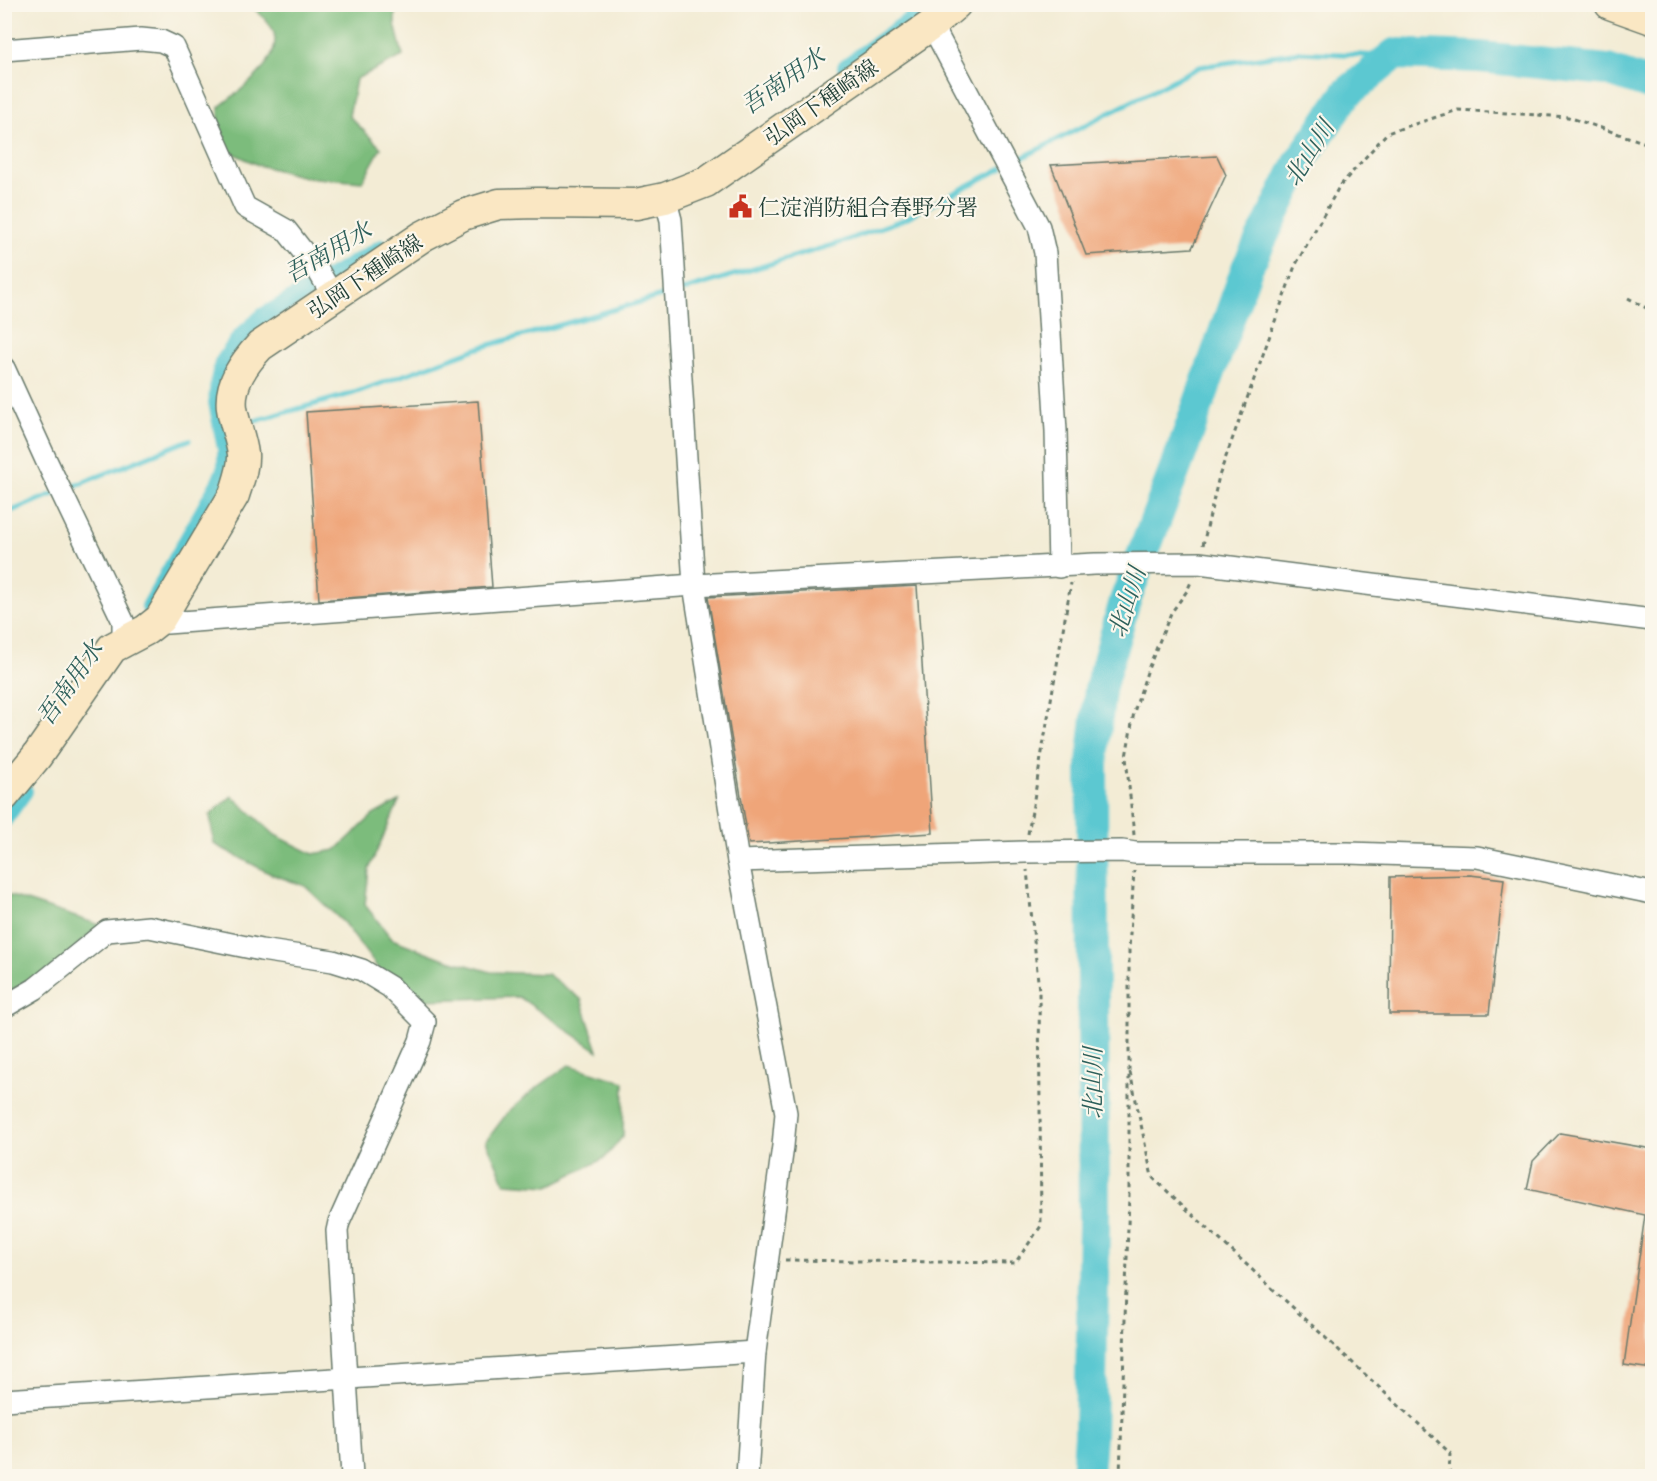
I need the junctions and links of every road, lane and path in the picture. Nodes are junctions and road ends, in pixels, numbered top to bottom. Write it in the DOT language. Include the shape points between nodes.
graph roads {
  1 [pos="1610,4"];
  2 [pos="954,5"];
  3 [pos="1653,19"];
  4 [pos="930,26"];
  5 [pos="4,50"];
  6 [pos="1653,145"];
  7 [pos="665,198"];
  8 [pos="332,294"];
  9 [pos="1628,298"];
  10 [pos="1653,311"];
  11 [pos="4,368"];
  12 [pos="1199,563"];
  13 [pos="1077,565"];
  14 [pos="694,585"];
  15 [pos="1653,620"];
  16 [pos="139,633"];
  17 [pos="4,796"];
  18 [pos="1025,852"];
  19 [pos="1128,852"];
  20 [pos="738,861"];
  21 [pos="1653,893"];
  22 [pos="4,1007"];
  23 [pos="1129,1065"];
  24 [pos="768,1260"];
  25 [pos="755,1352"];
  26 [pos="347,1379"];
  27 [pos="4,1400"];
  28 [pos="352,1476"];
  29 [pos="747,1476"];
  30 [pos="1120,1476"];
  31 [pos="1449,1476"];
  1 -- 3 [label="main road"];
  2 -- 4 [label="main road, 弘岡下種崎線"];
  4 -- 7 [label="main road, 弘岡下種崎線" via="706,182"];
  4 -- 13 [label="street" via="1039,226 1045,253 1055,419"];
  5 -- 8 [label="street" via="141,39 174,47 245,207 286,230"];
  6 -- 12 [label="path" via="1568,117 1458,110 1387,133 1339,187 1295,266 1219,476"];
  7 -- 8 [label="main road, 弘岡下種崎線" via="636,204 499,204 464,215 423,236"];
  7 -- 14 [label="street" via="671,220"];
  8 -- 16 [label="main road, 弘岡下種崎線" via="260,346 243,364 231,405 243,454 234,495"];
  9 -- 10 [label="path"];
  11 -- 16 [label="street" via="123,621"];
  12 -- 13 [label="street"];
  12 -- 15 [label="street"];
  12 -- 19 [label="path" via="1187,591 1171,613 1134,712 1126,757 1132,807"];
  13 -- 14 [label="street"];
  13 -- 18 [label="path" via="1067,600"];
  14 -- 16 [label="street" via="167,623"];
  14 -- 20 [label="street"];
  16 -- 17 [label="main road, 弘岡下種崎線" via="112,648 37,756"];
  18 -- 19 [label="street"];
  18 -- 20 [label="street"];
  18 -- 24 [label="path" via="1039,991 1041,1226 1016,1263"];
  19 -- 21 [label="street" via="1477,857"];
  19 -- 23 [label="path"];
  20 -- 24 [label="street" via="786,1113"];
  22 -- 26 [label="street" via="35,989 107,931 149,927 333,961 362,970 390,987 417,1012 425,1022 420,1041 339,1222"];
  23 -- 30 [label="path" via="1130,1196"];
  23 -- 31 [label="path" via="1152,1177 1450,1453"];
  24 -- 25 [label="street"];
  25 -- 26 [label="street"];
  25 -- 29 [label="street"];
  26 -- 27 [label="street"];
  26 -- 28 [label="street"];
}
